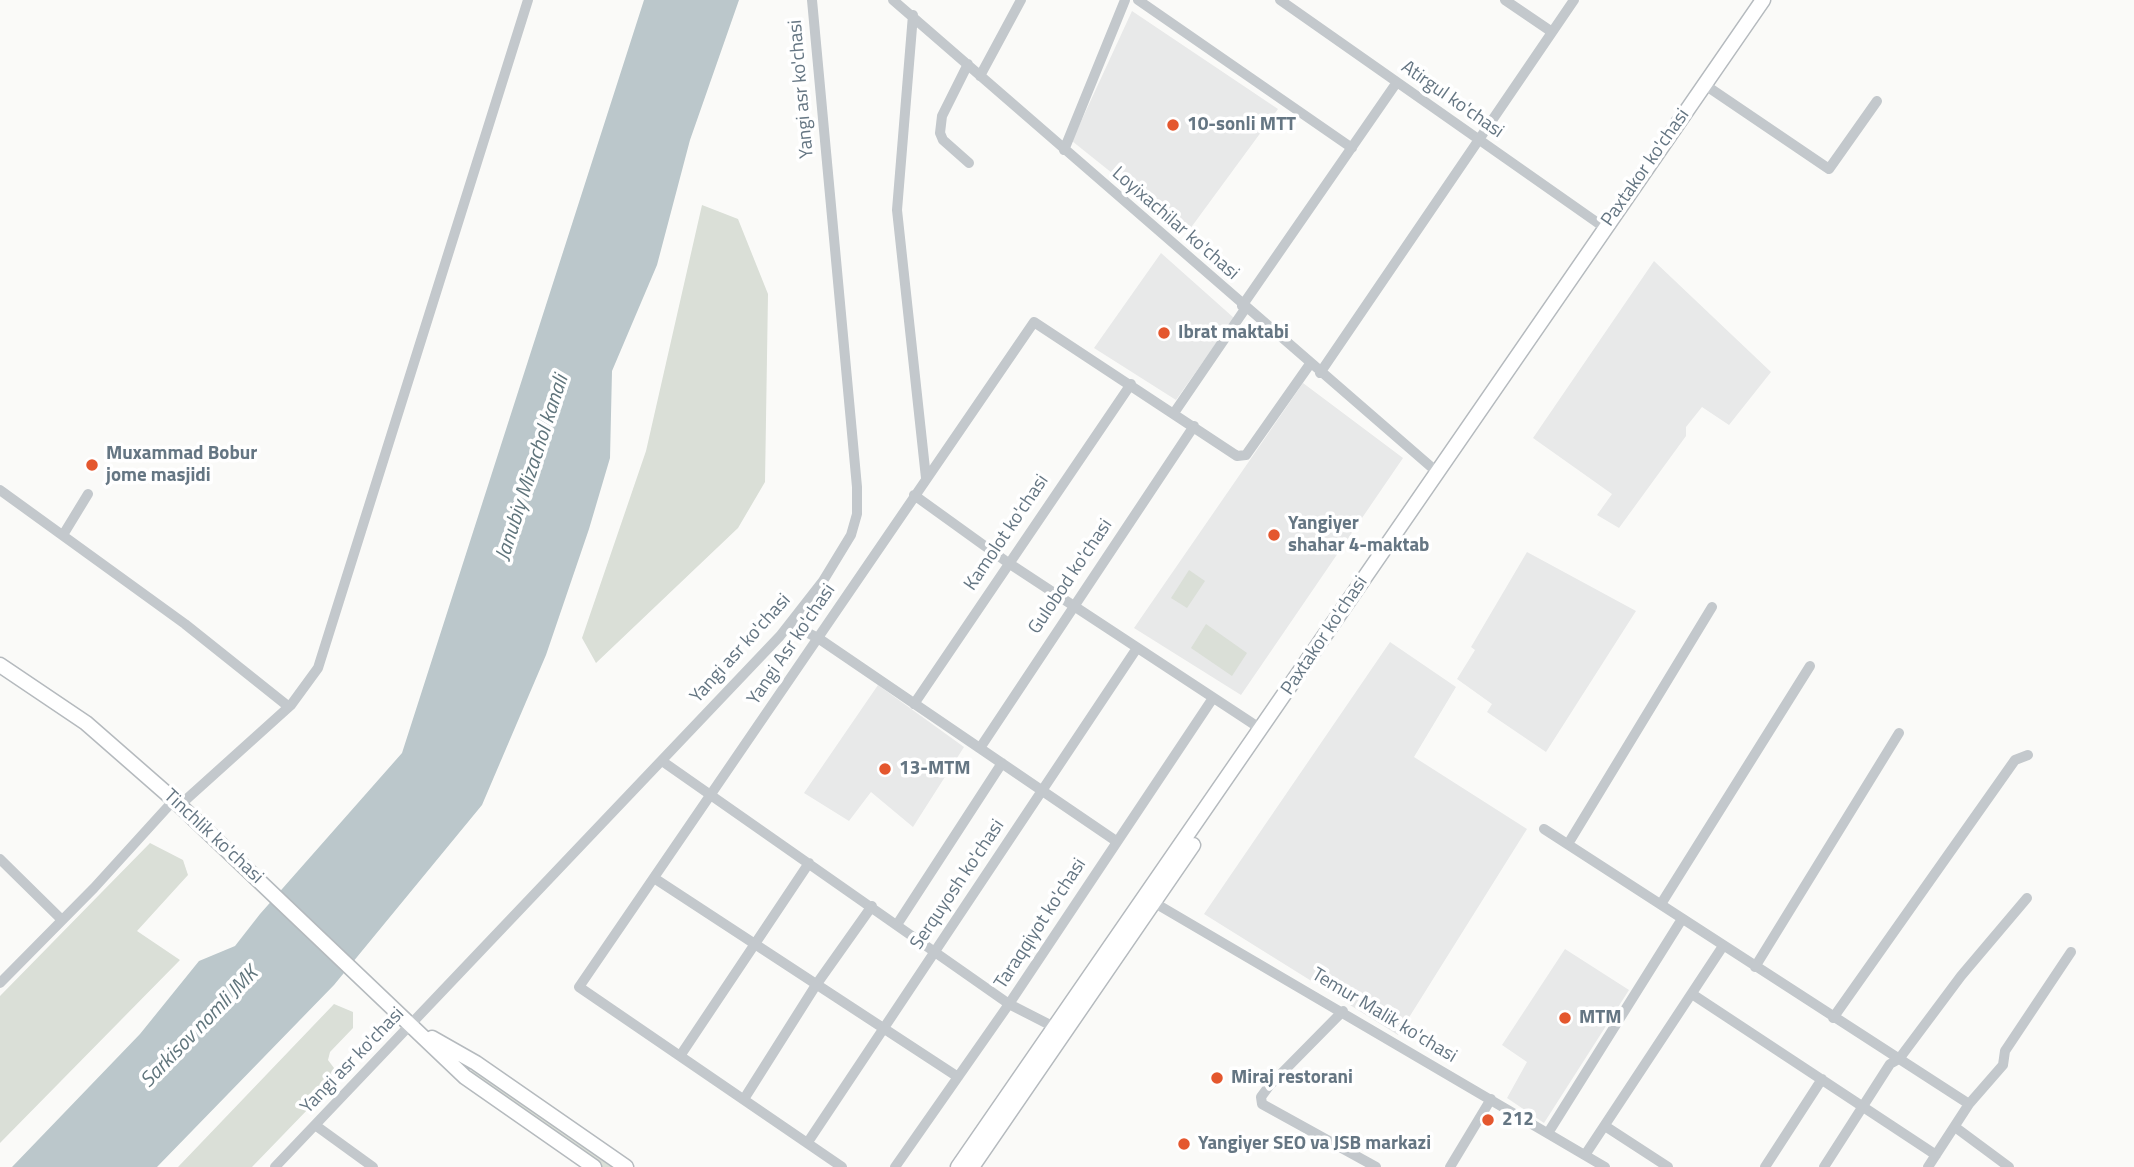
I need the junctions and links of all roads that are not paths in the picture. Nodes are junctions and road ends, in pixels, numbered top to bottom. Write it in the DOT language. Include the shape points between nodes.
graph roads {
  1 [pos="528,0"];
  2 [pos="813,0"];
  3 [pos="893,0"];
  4 [pos="1021,0"];
  5 [pos="1125,0"];
  6 [pos="1138,0"];
  7 [pos="1280,0"];
  8 [pos="1505,0"];
  9 [pos="1574,0"];
  10 [pos="1763,0"];
  11 [pos="1774,0"];
  12 [pos="905,3"];
  13 [pos="913,15"];
  14 [pos="1552,32"];
  15 [pos="968,64"];
  16 [pos="980,76"];
  17 [pos="1397,82"];
  18 [pos="1711,89"];
  19 [pos="1877,102"];
  20 [pos="1479,139"];
  21 [pos="1352,148"];
  22 [pos="1064,150"];
  23 [pos="970,163"];
  24 [pos="1605,228"];
  25 [pos="1244,307"];
  26 [pos="1311,364"];
  27 [pos="1321,373"];
  28 [pos="1130,384"];
  29 [pos="1174,413"];
  30 [pos="1194,426"];
  31 [pos="1437,472"];
  32 [pos="926,478"];
  33 [pos="0,489"];
  34 [pos="88,494"];
  35 [pos="914,495"];
  36 [pos="63,535"];
  37 [pos="1007,562"];
  38 [pos="1073,606"];
  39 [pos="1712,607"];
  40 [pos="790,624"];
  41 [pos="818,638"];
  42 [pos="1137,648"];
  43 [pos="0,665"];
  44 [pos="1810,666"];
  45 [pos="1213,698"];
  46 [pos="914,704"];
  47 [pos="289,707"];
  48 [pos="1261,729"];
  49 [pos="1899,733"];
  50 [pos="980,748"];
  51 [pos="2028,755"];
  52 [pos="662,761"];
  53 [pos="1002,764"];
  54 [pos="1042,789"];
  55 [pos="709,795"];
  56 [pos="177,803"];
  57 [pos="1544,829"];
  58 [pos="1116,841"];
  59 [pos="1568,844"];
  60 [pos="0,859"];
  61 [pos="809,863"];
  62 [pos="654,878"];
  63 [pos="2027,898"];
  64 [pos="1150,900"];
  65 [pos="1661,904"];
  66 [pos="872,906"];
  67 [pos="1682,919"];
  68 [pos="62,920"];
  69 [pos="898,923"];
  70 [pos="754,944"];
  71 [pos="1723,946"];
  72 [pos="935,950"];
  73 [pos="2071,952"];
  74 [pos="1755,967"];
  75 [pos="0,983"];
  76 [pos="816,985"];
  77 [pos="1692,994"];
  78 [pos="1009,1004"];
  79 [pos="1343,1011"];
  80 [pos="1833,1018"];
  81 [pos="410,1027"];
  82 [pos="1054,1027"];
  83 [pos="883,1028"];
  84 [pos="680,1056"];
  85 [pos="1899,1059"];
  86 [pos="958,1077"];
  87 [pos="1822,1079"];
  88 [pos="744,1099"];
  89 [pos="1491,1099"];
  90 [pos="1969,1104"];
  91 [pos="1863,1105"];
  92 [pos="315,1125"];
  93 [pos="1605,1126"];
  94 [pos="1955,1127"];
  95 [pos="1548,1133"];
  96 [pos="808,1142"];
  97 [pos="1586,1155"];
  98 [pos="1936,1155"];
  99 [pos="1601,1166"];
  100 [pos="275,1167"];
  101 [pos="373,1167"];
  102 [pos="594,1167"];
  103 [pos="626,1167"];
  104 [pos="842,1167"];
  105 [pos="895,1167"];
  106 [pos="958,1167"];
  107 [pos="972,1167"];
  108 [pos="1376,1167"];
  109 [pos="1450,1167"];
  110 [pos="1668,1167"];
  111 [pos="1765,1167"];
  112 [pos="1824,1167"];
  113 [pos="1928,1167"];
  114 [pos="2009,1167"];
  1 -- 47 [label="street" via="318,668"];
  2 -- 40 [label="street, Yangi asr ko'chasi" via="857,514 851,535 823,581"];
  3 -- 12 [label="street, Loyixachilar ko'chasi"];
  4 -- 16 [label="street"];
  5 -- 22 [label="street"];
  6 -- 21 [label="street"];
  7 -- 17 [label="street, Atirgul ko'chasi"];
  8 -- 14 [label="street"];
  9 -- 14 [label="street"];
  10 -- 24 [label="main road, Paxtakor ko'chasi"];
  11 -- 18 [label="main road, Paxtakor ko'chasi"];
  12 -- 13 [label="street, Loyixachilar ko'chasi"];
  13 -- 15 [label="street, Loyixachilar ko'chasi"];
  13 -- 32 [label="street" via="897,210"];
  14 -- 20 [label="street"];
  15 -- 16 [label="street, Loyixachilar ko'chasi"];
  15 -- 23 [label="street" via="942,116 940,133"];
  16 -- 22 [label="street, Loyixachilar ko'chasi"];
  17 -- 20 [label="street, Atirgul ko'chasi"];
  17 -- 21 [label="street"];
  18 -- 19 [label="street" via="1829,169"];
  18 -- 64 [label="main road, Paxtakor ko'chasi"];
  20 -- 24 [label="street, Atirgul ko'chasi"];
  20 -- 27 [label="street"];
  21 -- 25 [label="street"];
  22 -- 25 [label="street, Loyixachilar ko'chasi"];
  24 -- 31 [label="main road, Paxtakor ko'chasi"];
  25 -- 26 [label="street, Loyixachilar ko'chasi"];
  25 -- 29 [label="street"];
  26 -- 27 [label="street, Loyixachilar ko'chasi"];
  26 -- 30 [label="street" via="1243,457"];
  27 -- 31 [label="street, Loyixachilar ko'chasi"];
  28 -- 29 [label="street"];
  28 -- 32 [label="street, Yangi Asr ko'chasi" via="1034,322"];
  28 -- 37 [label="street, Kamolot ko'chasi"];
  29 -- 30 [label="street"];
  30 -- 38 [label="street, Gulobod ko'chasi"];
  31 -- 48 [label="main road, Paxtakor ko'chasi"];
  32 -- 35 [label="street, Yangi Asr ko'chasi"];
  33 -- 36 [label="street"];
  34 -- 36 [label="street"];
  35 -- 37 [label="street"];
  35 -- 41 [label="street, Yangi Asr ko'chasi"];
  36 -- 47 [label="street"];
  37 -- 38 [label="street"];
  37 -- 46 [label="street, Kamolot ko'chasi"];
  38 -- 42 [label="street"];
  38 -- 50 [label="street, Gulobod ko'chasi"];
  39 -- 59 [label="street"];
  40 -- 41 [label="street"];
  40 -- 52 [label="street, Yangi asr ko'chasi"];
  41 -- 46 [label="street"];
  41 -- 55 [label="street, Yangi Asr ko'chasi"];
  42 -- 45 [label="street"];
  42 -- 54 [label="street, Serquyosh ko'chasi"];
  43 -- 56 [label="main road, Tinchlik ko'chasi" via="86,723"];
  44 -- 65 [label="street"];
  45 -- 48 [label="street"];
  45 -- 58 [label="street, Taraqqiyot ko'chasi"];
  46 -- 50 [label="street"];
  47 -- 56 [label="street"];
  48 -- 64 [label="main road, Paxtakor ko'chasi"];
  49 -- 74 [label="street"];
  50 -- 53 [label="street"];
  51 -- 80 [label="street" via="2015,760"];
  52 -- 55 [label="street"];
  52 -- 81 [label="street, Yangi asr ko'chasi"];
  53 -- 54 [label="street"];
  53 -- 69 [label="street"];
  54 -- 58 [label="street"];
  54 -- 72 [label="street, Serquyosh ko'chasi"];
  55 -- 61 [label="street"];
  55 -- 62 [label="street, Yangi Asr ko'chasi"];
  56 -- 68 [label="street"];
  56 -- 81 [label="main road, Tinchlik ko'chasi"];
  57 -- 59 [label="street"];
  58 -- 78 [label="street, Taraqqiyot ko'chasi"];
  59 -- 65 [label="street"];
  60 -- 68 [label="street"];
  61 -- 66 [label="street"];
  61 -- 70 [label="street"];
  62 -- 70 [label="street"];
  62 -- 84 [label="street, Yangi Asr ko'chasi" via="579,987"];
  63 -- 85 [label="street"];
  64 -- 79 [label="street, Temur Malik ko'chasi"];
  64 -- 82 [label="main road, Paxtakor ko'chasi"];
  64 -- 107 [label="main road, Paxtakor ko'chasi"];
  65 -- 67 [label="street"];
  66 -- 69 [label="street"];
  66 -- 76 [label="street"];
  67 -- 71 [label="street"];
  67 -- 95 [label="street"];
  68 -- 75 [label="street"];
  69 -- 72 [label="street"];
  70 -- 76 [label="street"];
  70 -- 84 [label="street"];
  71 -- 74 [label="street"];
  71 -- 77 [label="street"];
  72 -- 78 [label="street"];
  72 -- 83 [label="street, Serquyosh ko'chasi"];
  73 -- 90 [label="street" via="2006,1051 2003,1065"];
  74 -- 80 [label="street"];
  76 -- 83 [label="street"];
  76 -- 88 [label="street"];
  77 -- 87 [label="street"];
  77 -- 93 [label="street"];
  78 -- 82 [label="street"];
  78 -- 86 [label="street, Taraqqiyot ko'chasi"];
  79 -- 89 [label="street, Temur Malik ko'chasi"];
  79 -- 108 [label="street" via="1269,1086 1262,1104"];
  80 -- 85 [label="street"];
  81 -- 92 [label="street, Yangi asr ko'chasi"];
  81 -- 102 [label="main road, Tinchlik ko'chasi" via="465,1077"];
  81 -- 103 [label="main road, Tinchlik ko'chasi" via="476,1063"];
  82 -- 106 [label="main road, Paxtakor ko'chasi"];
  83 -- 86 [label="street"];
  83 -- 96 [label="street, Serquyosh ko'chasi"];
  84 -- 88 [label="street"];
  85 -- 90 [label="street"];
  85 -- 91 [label="street" via="1890,1064"];
  86 -- 105 [label="street, Taraqqiyot ko'chasi"];
  87 -- 91 [label="street"];
  87 -- 111 [label="street"];
  88 -- 96 [label="street"];
  89 -- 95 [label="street, Temur Malik ko'chasi"];
  89 -- 109 [label="street"];
  90 -- 94 [label="street"];
  91 -- 98 [label="street"];
  91 -- 112 [label="street"];
  92 -- 100 [label="street, Yangi asr ko'chasi"];
  92 -- 101 [label="street"];
  93 -- 97 [label="street"];
  93 -- 110 [label="street"];
  94 -- 98 [label="street"];
  94 -- 114 [label="street"];
  95 -- 97 [label="street, Temur Malik ko'chasi"];
  96 -- 104 [label="street"];
  97 -- 99 [label="street, Temur Malik ko'chasi"];
  98 -- 113 [label="street"];
}
